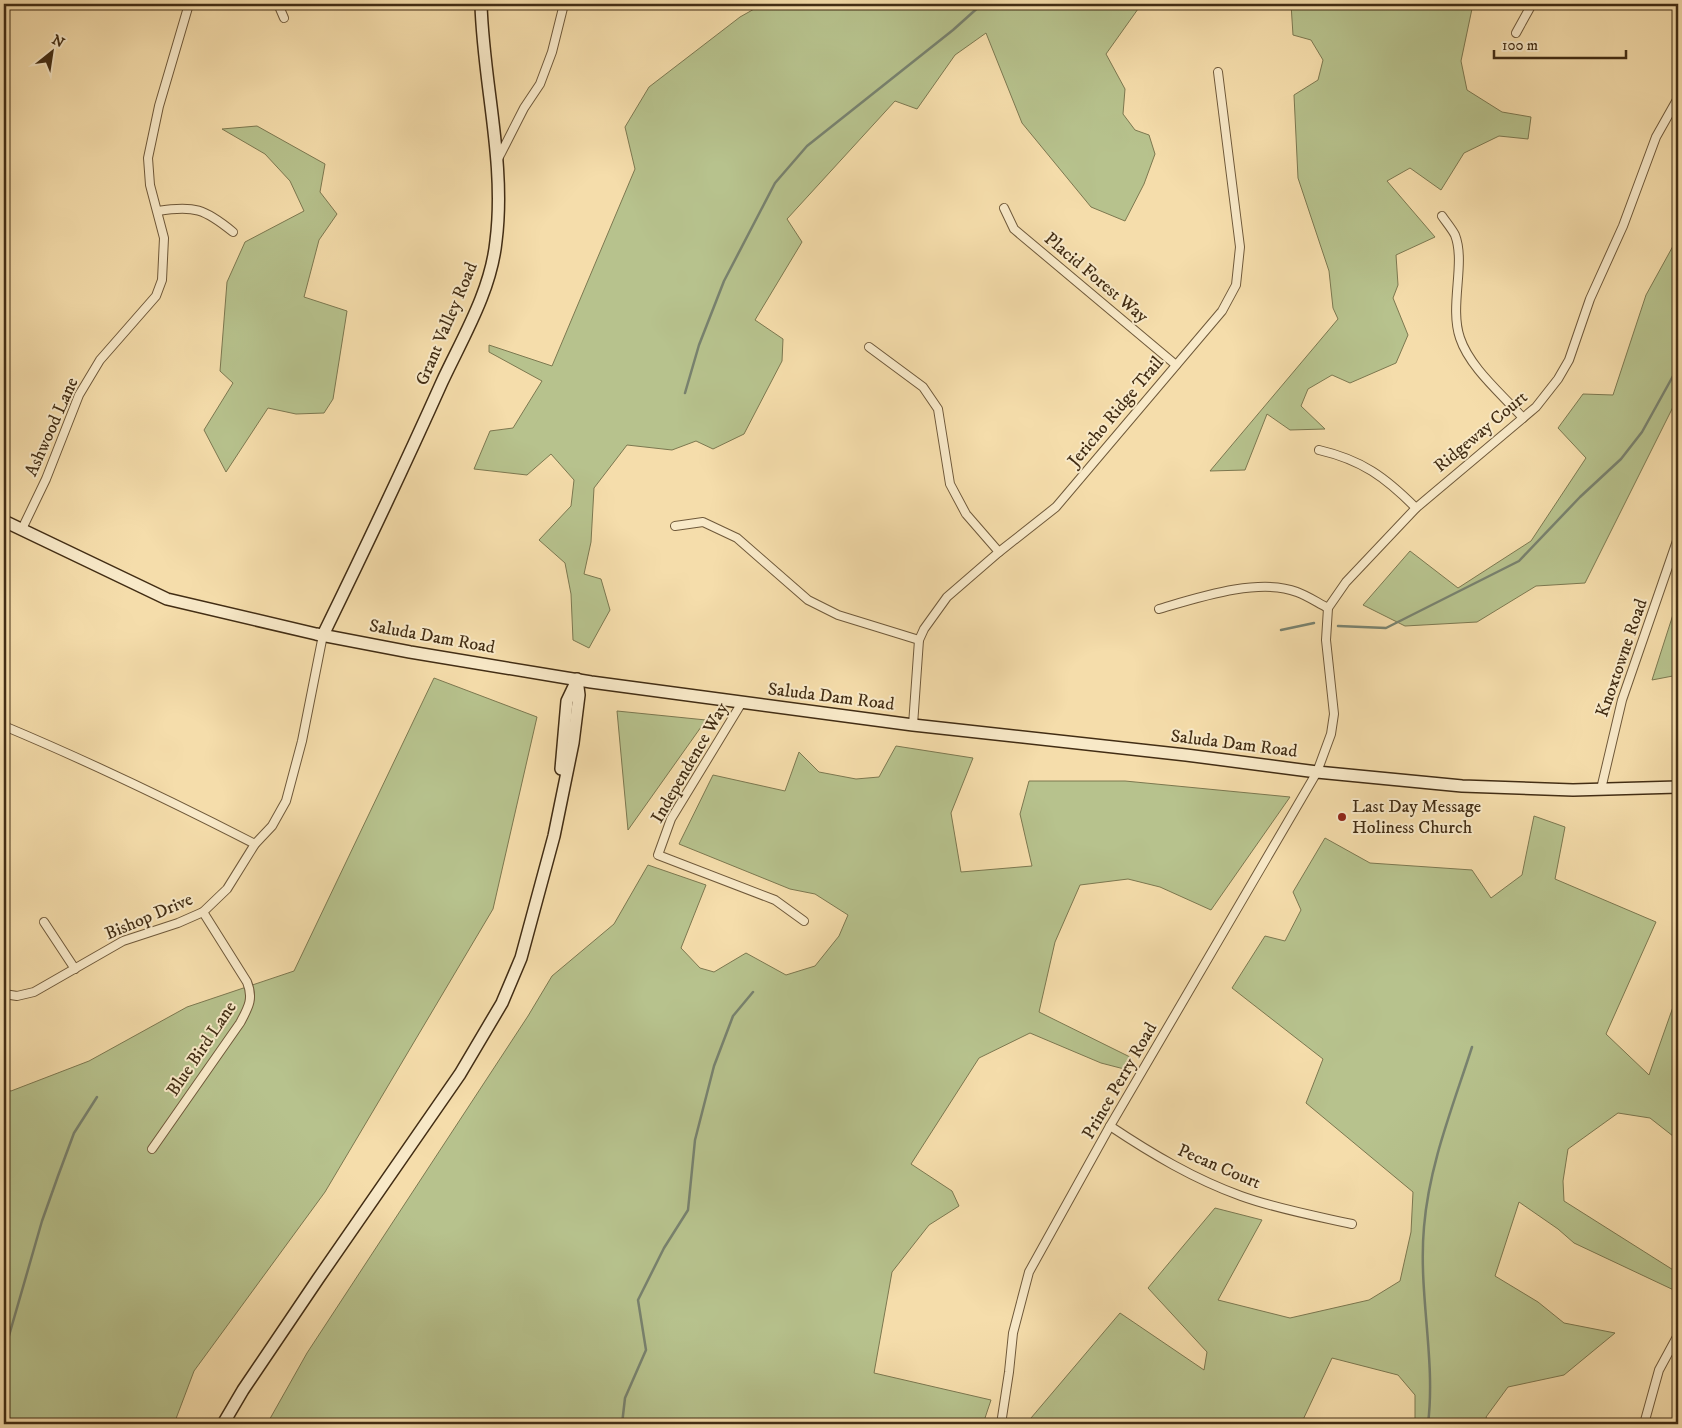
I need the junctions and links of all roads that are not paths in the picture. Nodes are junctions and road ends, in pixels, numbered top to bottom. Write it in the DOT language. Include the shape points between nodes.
graph roads {
  1 [pos="189,4"];
  2 [pos="278,4"];
  3 [pos="481,4"];
  4 [pos="564,4"];
  5 [pos="1532,4"];
  6 [pos="284,18"];
  7 [pos="1516,33"];
  8 [pos="1218,72"];
  9 [pos="1678,98"];
  10 [pos="496,162"];
  11 [pos="1004,208"];
  12 [pos="158,211"];
  13 [pos="1442,216"];
  14 [pos="233,232"];
  15 [pos="869,347"];
  16 [pos="1176,365"];
  17 [pos="1523,418"];
  18 [pos="1319,450"];
  19 [pos="1416,508"];
  20 [pos="4,521"];
  21 [pos="675,526"];
  22 [pos="22,529"];
  23 [pos="1678,538"];
  24 [pos="999,552"];
  25 [pos="1328,608"];
  26 [pos="1159,609"];
  27 [pos="323,635"];
  28 [pos="919,640"];
  29 [pos="578,679"];
  30 [pos="741,704"];
  31 [pos="913,725"];
  32 [pos="4,726"];
  33 [pos="1317,772"];
  34 [pos="1678,787"];
  35 [pos="1601,789"];
  36 [pos="255,844"];
  37 [pos="203,912"];
  38 [pos="804,921"];
  39 [pos="44,922"];
  40 [pos="75,970"];
  41 [pos="4,994"];
  42 [pos="1110,1126"];
  43 [pos="152,1149"];
  44 [pos="1352,1224"];
  45 [pos="1678,1335"];
  46 [pos="223,1424"];
  47 [pos="1001,1424"];
  48 [pos="1644,1424"];
  1 -- 12 [label="street, Ashwood Lane" via="150,139 150,186"];
  2 -- 6 [label="street"];
  3 -- 10 [label="street, Grant Valley Road"];
  4 -- 10 [label="street" via="540,84"];
  5 -- 7 [label="street"];
  8 -- 16 [label="street, Jericho Ridge Trail" via="1240,247 1236,284 1222,311"];
  9 -- 17 [label="street, Ridgeway Court" via="1656,137 1623,226 1590,299 1569,360 1548,393"];
  10 -- 27 [label="street, Grant Valley Road" via="497,240 490,274 469,326"];
  11 -- 16 [label="street, Placid Forest Way" via="1014,229"];
  12 -- 14 [label="street" via="183,207 204,211"];
  12 -- 22 [label="street, Ashwood Lane" via="164,255 162,280 156,296 100,360 79,395 46,479"];
  13 -- 17 [label="street" via="1455,236 1458,253 1456,315 1460,340 1475,364"];
  15 -- 24 [label="street" via="923,387 938,409 950,484 966,514"];
  16 -- 24 [label="street, Jericho Ridge Trail" via="1056,507"];
  17 -- 19 [label="street, Ridgeway Court"];
  18 -- 19 [label="street" via="1362,463"];
  19 -- 25 [label="street, Ridgeway Court" via="1346,582"];
  20 -- 22 [label="street, Saluda Dam Road"];
  21 -- 28 [label="street" via="702,522 737,538 808,600 838,615"];
  22 -- 27 [label="street, Saluda Dam Road" via="167,599"];
  23 -- 35 [label="street, Knoxtowne Road" via="1622,700"];
  24 -- 28 [label="street, Jericho Ridge Trail" via="948,597"];
  25 -- 26 [label="street" via="1296,592 1270,588 1217,594"];
  25 -- 33 [label="street" via="1326,640 1334,714 1331,734"];
  27 -- 29 [label="street, Saluda Dam Road"];
  27 -- 36 [label="street, Bishop Drive" via="302,741 286,801 272,826"];
  28 -- 31 [label="street, Jericho Ridge Trail"];
  29 -- 30 [label="street, Saluda Dam Road"];
  29 -- 46 [label="street" via="568,701 554,836 521,958 502,1003 460,1074 318,1279"];
  30 -- 31 [label="street, Saluda Dam Road"];
  30 -- 38 [label="street, Independence Way" via="671,819 658,855 775,900"];
  31 -- 33 [label="street, Saluda Dam Road"];
  32 -- 36 [label="street" via="95,764"];
  33 -- 35 [label="street, Saluda Dam Road" via="1462,786"];
  33 -- 42 [label="street, Prince Perry Road"];
  34 -- 35 [label="street, Saluda Dam Road"];
  36 -- 37 [label="street, Bishop Drive" via="227,888"];
  37 -- 40 [label="street, Bishop Drive" via="123,941"];
  37 -- 43 [label="street, Blue Bird Lane" via="247,982 251,1004"];
  39 -- 40 [label="street"];
  40 -- 41 [label="street, Bishop Drive" via="27,995"];
  42 -- 44 [label="street, Pecan Court" via="1194,1176 1234,1193"];
  42 -- 47 [label="street, Prince Perry Road" via="1030,1272 1013,1333"];
  45 -- 48 [label="street" via="1659,1370"];
}
